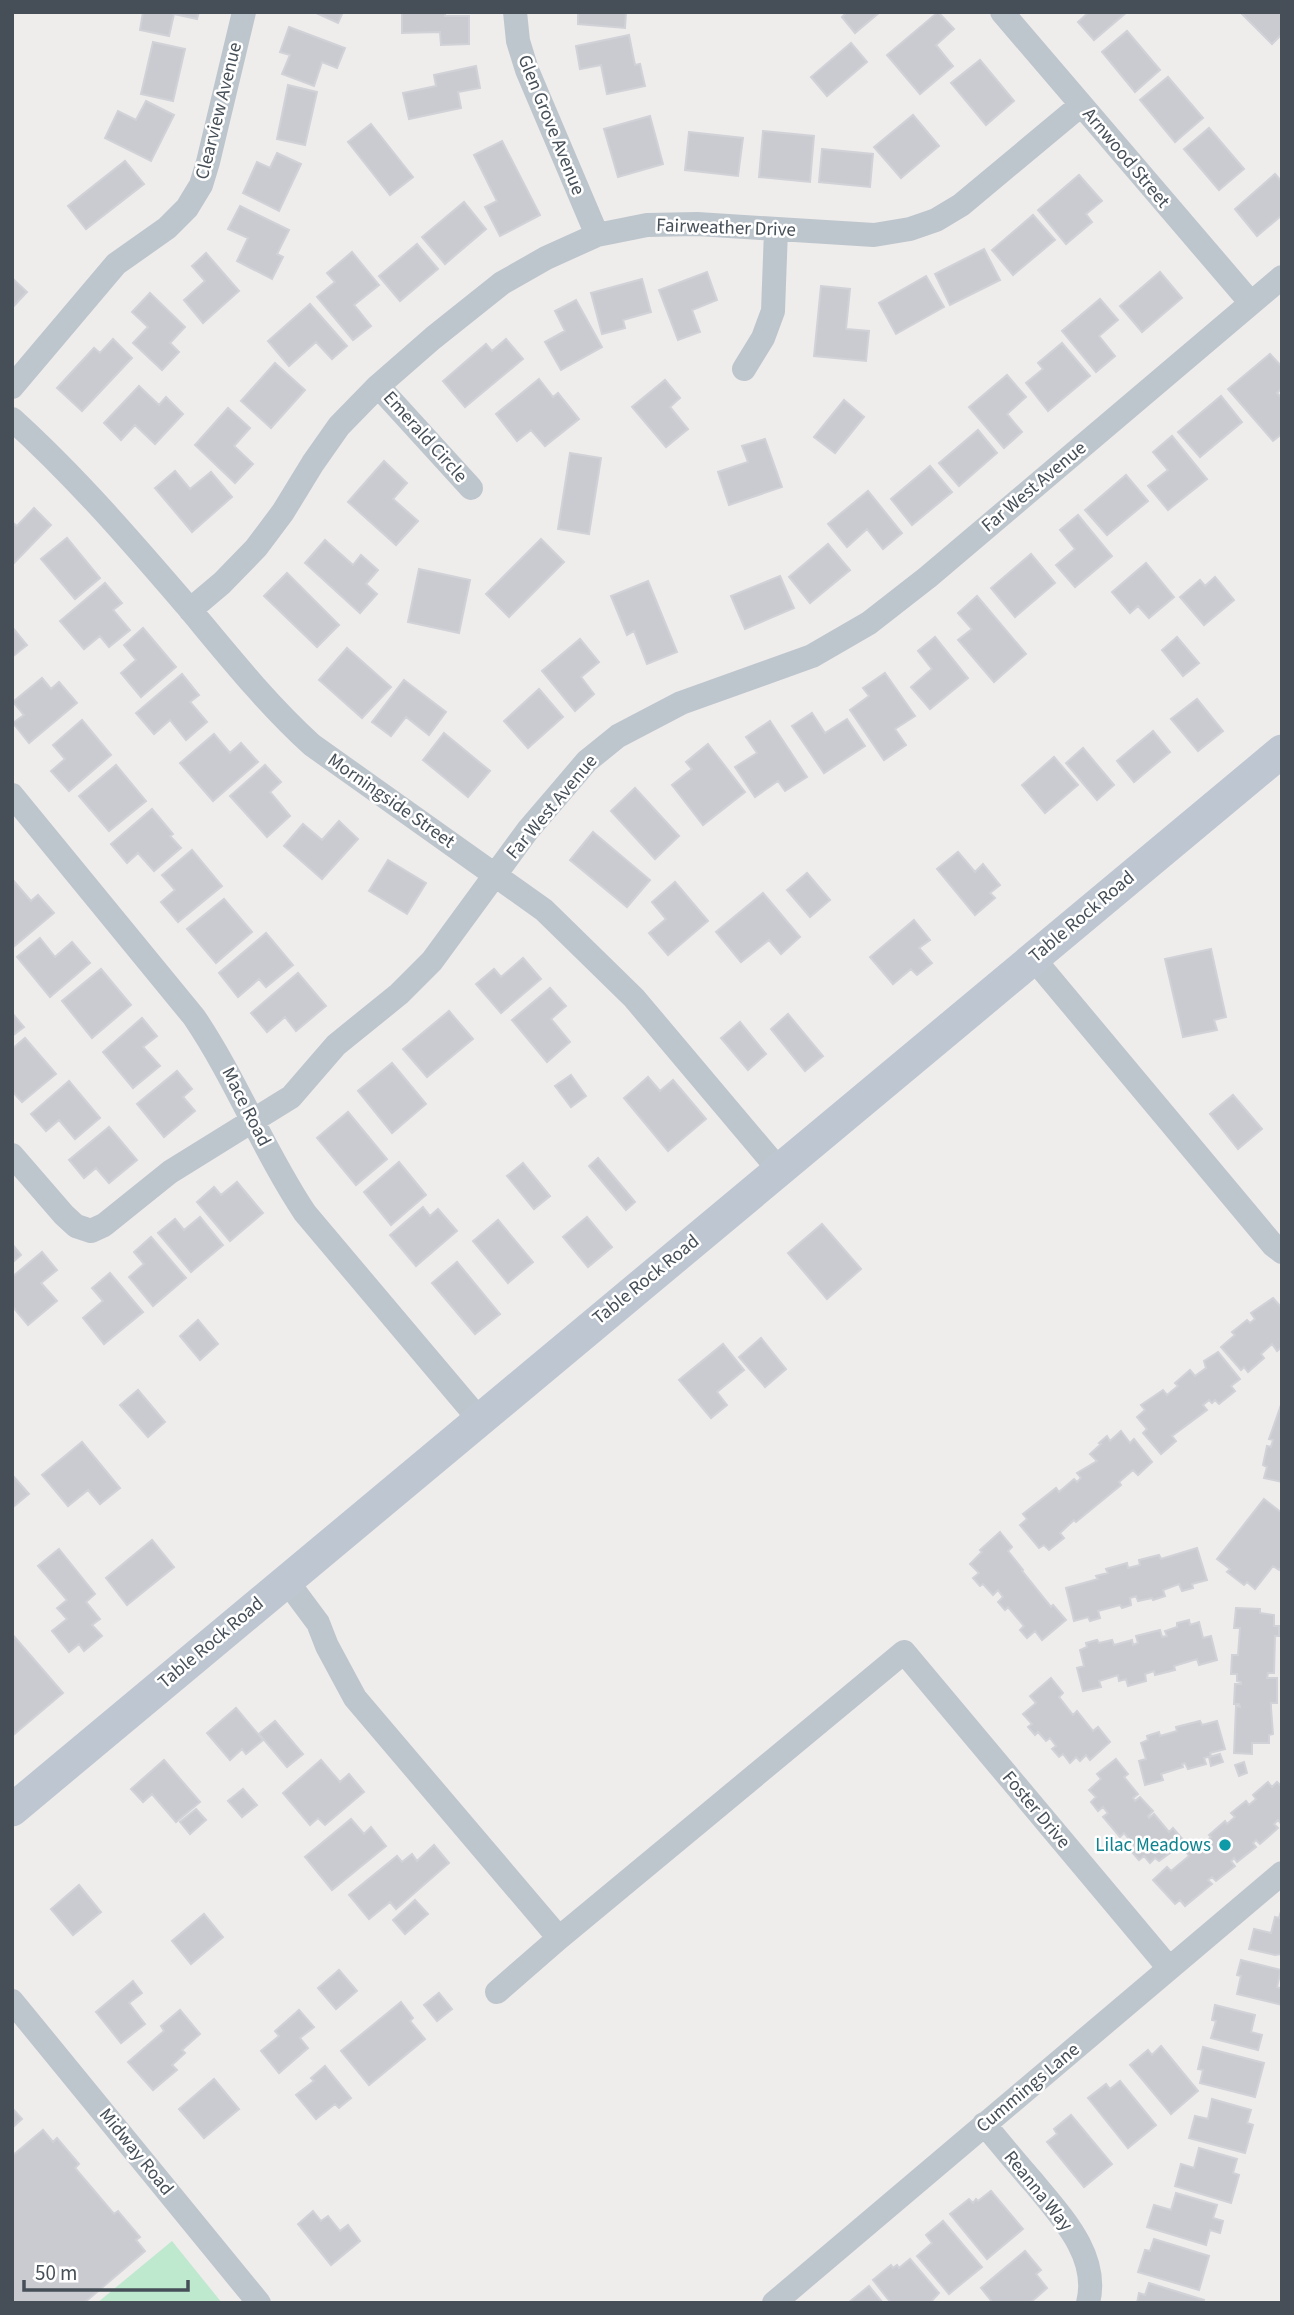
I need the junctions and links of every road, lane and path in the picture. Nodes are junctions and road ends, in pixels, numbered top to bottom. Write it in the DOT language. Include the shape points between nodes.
graph roads {
  1 [pos="244,12"];
  2 [pos="515,12"];
  3 [pos="1002,12"];
  4 [pos="1081,105"];
  5 [pos="776,230"];
  6 [pos="597,235"];
  7 [pos="1282,276"];
  8 [pos="1251,303"];
  9 [pos="744,369"];
  10 [pos="378,386"];
  11 [pos="12,387"];
  12 [pos="12,419"];
  13 [pos="471,488"];
  14 [pos="190,610"];
  15 [pos="1282,751"];
  16 [pos="12,795"];
  17 [pos="496,876"];
  18 [pos="1033,958"];
  19 [pos="254,1122"];
  20 [pos="12,1155"];
  21 [pos="780,1171"];
  22 [pos="1282,1252"];
  23 [pos="478,1418"];
  24 [pos="286,1580"];
  25 [pos="12,1810"];
  26 [pos="1282,1873"];
  27 [pos="559,1938"];
  28 [pos="1169,1968"];
  29 [pos="497,1992"];
  30 [pos="12,2001"];
  31 [pos="984,2124"];
  32 [pos="259,2303"];
  33 [pos="774,2303"];
  34 [pos="1088,2303"];
  1 -- 11 [label="street, Clearview Avenue" via="201,186 167,228 107,273"];
  2 -- 6 [label="street, Glen Grove Avenue" via="527,70"];
  3 -- 4 [label="street, Arnwood Street"];
  4 -- 5 [label="street, Fairweather Drive" via="961,205 936,220 874,235"];
  4 -- 8 [label="street, Arnwood Street"];
  5 -- 6 [label="street, Fairweather Drive" via="647,225"];
  5 -- 9 [label="street" via="773,311"];
  6 -- 10 [label="street, Fairweather Drive" via="502,283"];
  7 -- 8 [label="street, Far West Avenue"];
  8 -- 17 [label="street, Far West Avenue" via="869,623 812,656 681,703 618,736 580,769"];
  10 -- 13 [label="street, Emerald Circle"];
  10 -- 14 [label="street, Fairweather Drive" via="340,426 256,548"];
  12 -- 14 [label="street, Morningside Street" via="113,520"];
  14 -- 17 [label="street, Morningside Street" via="278,714 312,745"];
  15 -- 18 [label="main road, Table Rock Road"];
  16 -- 19 [label="street, Mace Road" via="194,1017"];
  17 -- 19 [label="street, Far West Avenue" via="432,961 336,1045 291,1097"];
  17 -- 21 [label="street, Morningside Street" via="544,910 634,998"];
  18 -- 21 [label="main road, Table Rock Road"];
  18 -- 22 [label="street"];
  19 -- 20 [label="street, Far West Avenue" via="170,1172 91,1231 64,1215"];
  19 -- 23 [label="street, Mace Road" via="305,1213"];
  21 -- 23 [label="main road, Table Rock Road"];
  23 -- 24 [label="main road, Table Rock Road"];
  24 -- 25 [label="main road, Table Rock Road"];
  24 -- 27 [label="street" via="317,1623 355,1698"];
  26 -- 28 [label="street, Cummings Lane"];
  27 -- 28 [label="street, Foster Drive" via="904,1652"];
  27 -- 29 [label="street"];
  28 -- 31 [label="street, Cummings Lane"];
  30 -- 32 [label="street, Midway Road"];
  31 -- 33 [label="street, Cummings Lane"];
  31 -- 34 [label="street, Reanna Way" via="1066,2222 1082,2249 1089,2273"];
}
